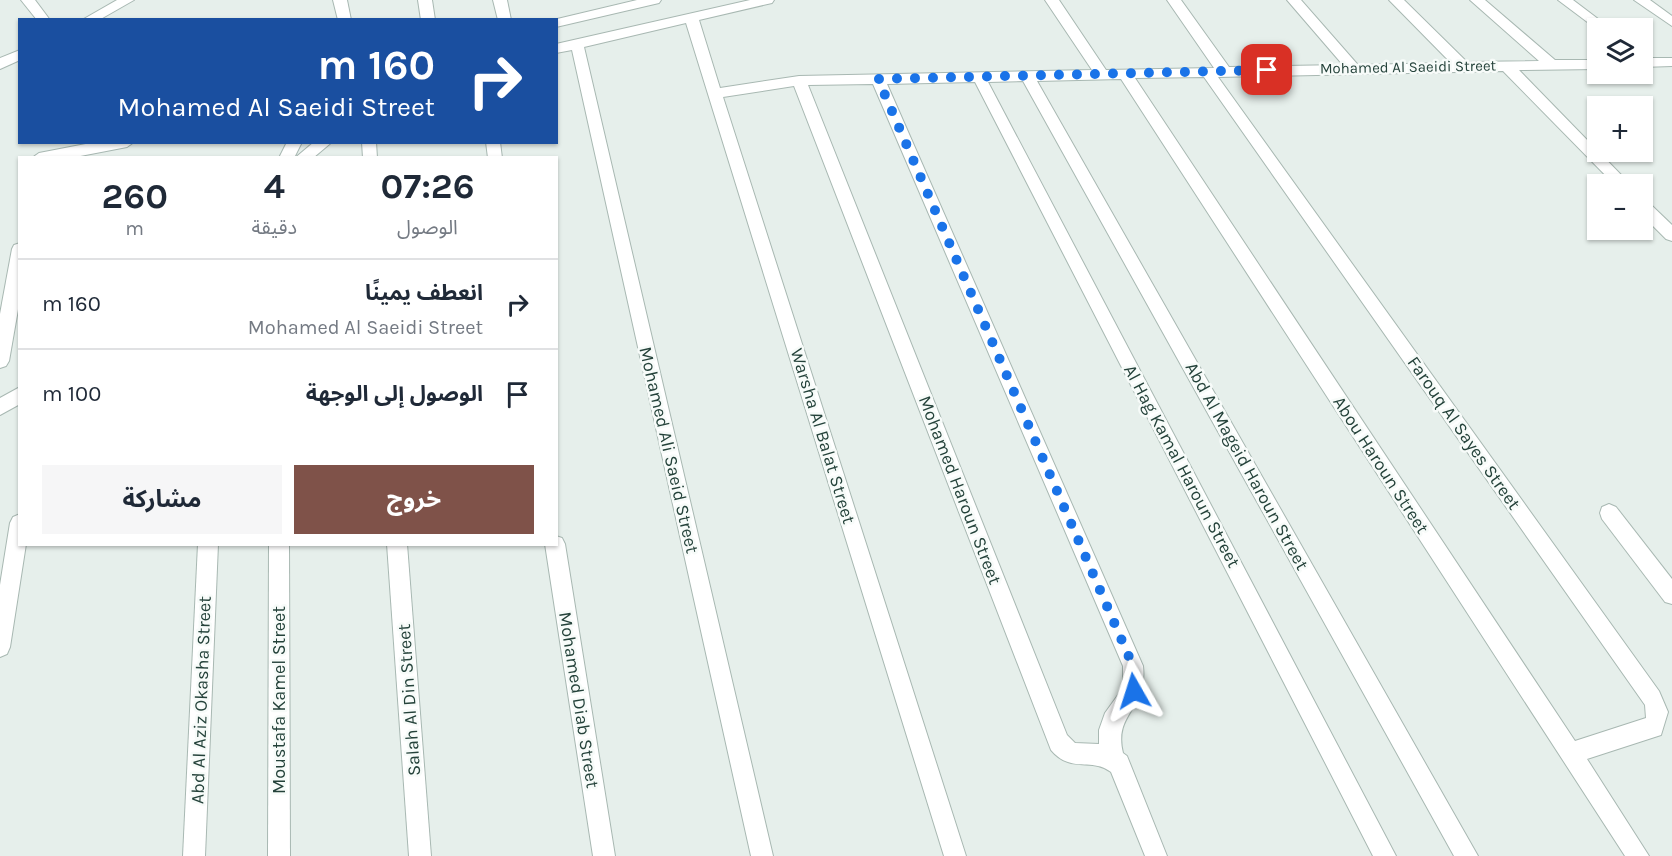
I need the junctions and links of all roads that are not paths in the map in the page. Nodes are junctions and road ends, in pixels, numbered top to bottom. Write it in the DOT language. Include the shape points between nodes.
graph roads {
  1 [pos="28,0"];
  2 [pos="127,0"];
  3 [pos="340,0"];
  4 [pos="425,0"];
  5 [pos="501,0"];
  6 [pos="654,0"];
  7 [pos="767,0"];
  8 [pos="1052,0"];
  9 [pos="1174,0"];
  10 [pos="1294,0"];
  11 [pos="1396,0"];
  12 [pos="1477,0"];
  13 [pos="1565,0"];
  14 [pos="1641,0"];
  15 [pos="632,2"];
  16 [pos="691,17"];
  17 [pos="42,18"];
  18 [pos="92,18"];
  19 [pos="344,18"];
  20 [pos="429,18"];
  21 [pos="505,18"];
  22 [pos="1589,18"];
  23 [pos="558,22"];
  24 [pos="1672,22"];
  25 [pos="578,44"];
  26 [pos="558,49"];
  27 [pos="18,55"];
  28 [pos="1653,61"];
  29 [pos="1672,62"];
  30 [pos="0,64"];
  31 [pos="1587,64"];
  32 [pos="1552,65"];
  33 [pos="1507,66"];
  34 [pos="1464,67"];
  35 [pos="1353,68"];
  36 [pos="1216,71"];
  37 [pos="1124,73"];
  38 [pos="1102,74"];
  39 [pos="1027,76"];
  40 [pos="979,77"];
  41 [pos="878,79"];
  42 [pos="800,81"];
  43 [pos="715,94"];
  44 [pos="116,144"];
  45 [pos="322,144"];
  46 [pos="48,156"];
  47 [pos="305,156"];
  48 [pos="1613,174"];
  49 [pos="1653,216"];
  50 [pos="1672,235"];
  51 [pos="18,260"];
  52 [pos="0,361"];
  53 [pos="18,395"];
  54 [pos="0,407"];
  55 [pos="1609,513"];
  56 [pos="18,536"];
  57 [pos="208,546"];
  58 [pos="279,546"];
  59 [pos="398,546"];
  60 [pos="555,546"];
  61 [pos="1672,595"];
  62 [pos="0,647"];
  63 [pos="1570,753"];
  64 [pos="1113,758"];
  65 [pos="194,856"];
  66 [pos="279,856"];
  67 [pos="420,856"];
  68 [pos="604,856"];
  69 [pos="762,856"];
  70 [pos="955,856"];
  71 [pos="1156,856"];
  72 [pos="1384,856"];
  73 [pos="1467,856"];
  74 [pos="1638,856"];
  1 -- 17 [label="street"];
  2 -- 18 [label="street"];
  3 -- 19 [label="street"];
  4 -- 20 [label="street"];
  5 -- 21 [label="street"];
  6 -- 15 [label="street"];
  7 -- 16 [label="street"];
  8 -- 38 [label="street"];
  9 -- 36 [label="street"];
  10 -- 35 [label="street"];
  11 -- 34 [label="street"];
  12 -- 32 [label="street"];
  13 -- 22 [label="street"];
  14 -- 24 [label="street"];
  15 -- 23 [label="street" via="578,12"];
  16 -- 25 [label="street"];
  16 -- 43 [label="street, Warsha Al Balat Street"];
  25 -- 26 [label="street"];
  25 -- 69 [label="street, Mohamed Ali Saeid Street"];
  27 -- 30 [label="street"];
  28 -- 29 [label="street"];
  31 -- 32 [label="street, Mohamed Al Saeidi Street"];
  32 -- 33 [label="street, Mohamed Al Saeidi Street"];
  33 -- 34 [label="street, Mohamed Al Saeidi Street"];
  33 -- 48 [label="street"];
  34 -- 35 [label="street, Mohamed Al Saeidi Street"];
  35 -- 36 [label="street, Mohamed Al Saeidi Street"];
  36 -- 37 [label="street, Mohamed Al Saeidi Street"];
  36 -- 63 [label="street, Farouq Al Sayes Street" via="1659,711 1653,727"];
  37 -- 38 [label="street, Mohamed Al Saeidi Street"];
  37 -- 63 [label="street, Abou Haroun Street"];
  38 -- 39 [label="street, Mohamed Al Saeidi Street"];
  39 -- 40 [label="street, Mohamed Al Saeidi Street"];
  39 -- 73 [label="street, Abd Al Mageid Haroun Street"];
  40 -- 41 [label="street, Mohamed Al Saeidi Street"];
  40 -- 72 [label="street, Al Hag Kamal Haroun Street"];
  41 -- 42 [label="street, Mohamed Al Saeidi Street"];
  41 -- 64 [label="street" via="1133,666 1134,691 1110,732"];
  42 -- 43 [label="street, Mohamed Al Saeidi Street"];
  42 -- 64 [label="street, Mohamed Haroun Street" via="1059,742 1075,756 1099,753"];
  43 -- 70 [label="street, Warsha Al Balat Street"];
  44 -- 46 [label="street"];
  45 -- 47 [label="street"];
  49 -- 50 [label="street"];
  51 -- 52 [label="street"];
  53 -- 54 [label="street"];
  55 -- 61 [label="street"];
  56 -- 62 [label="street"];
  57 -- 65 [label="street, Abd Al Aziz Okasha Street"];
  58 -- 66 [label="street, Moustafa Kamel Street"];
  59 -- 67 [label="street, Salah Al Din Street"];
  60 -- 68 [label="street, Mohamed Diab Street"];
  63 -- 74 [label="street, Abou Haroun Street"];
  64 -- 71 [label="street" via="1122,771"];
}
